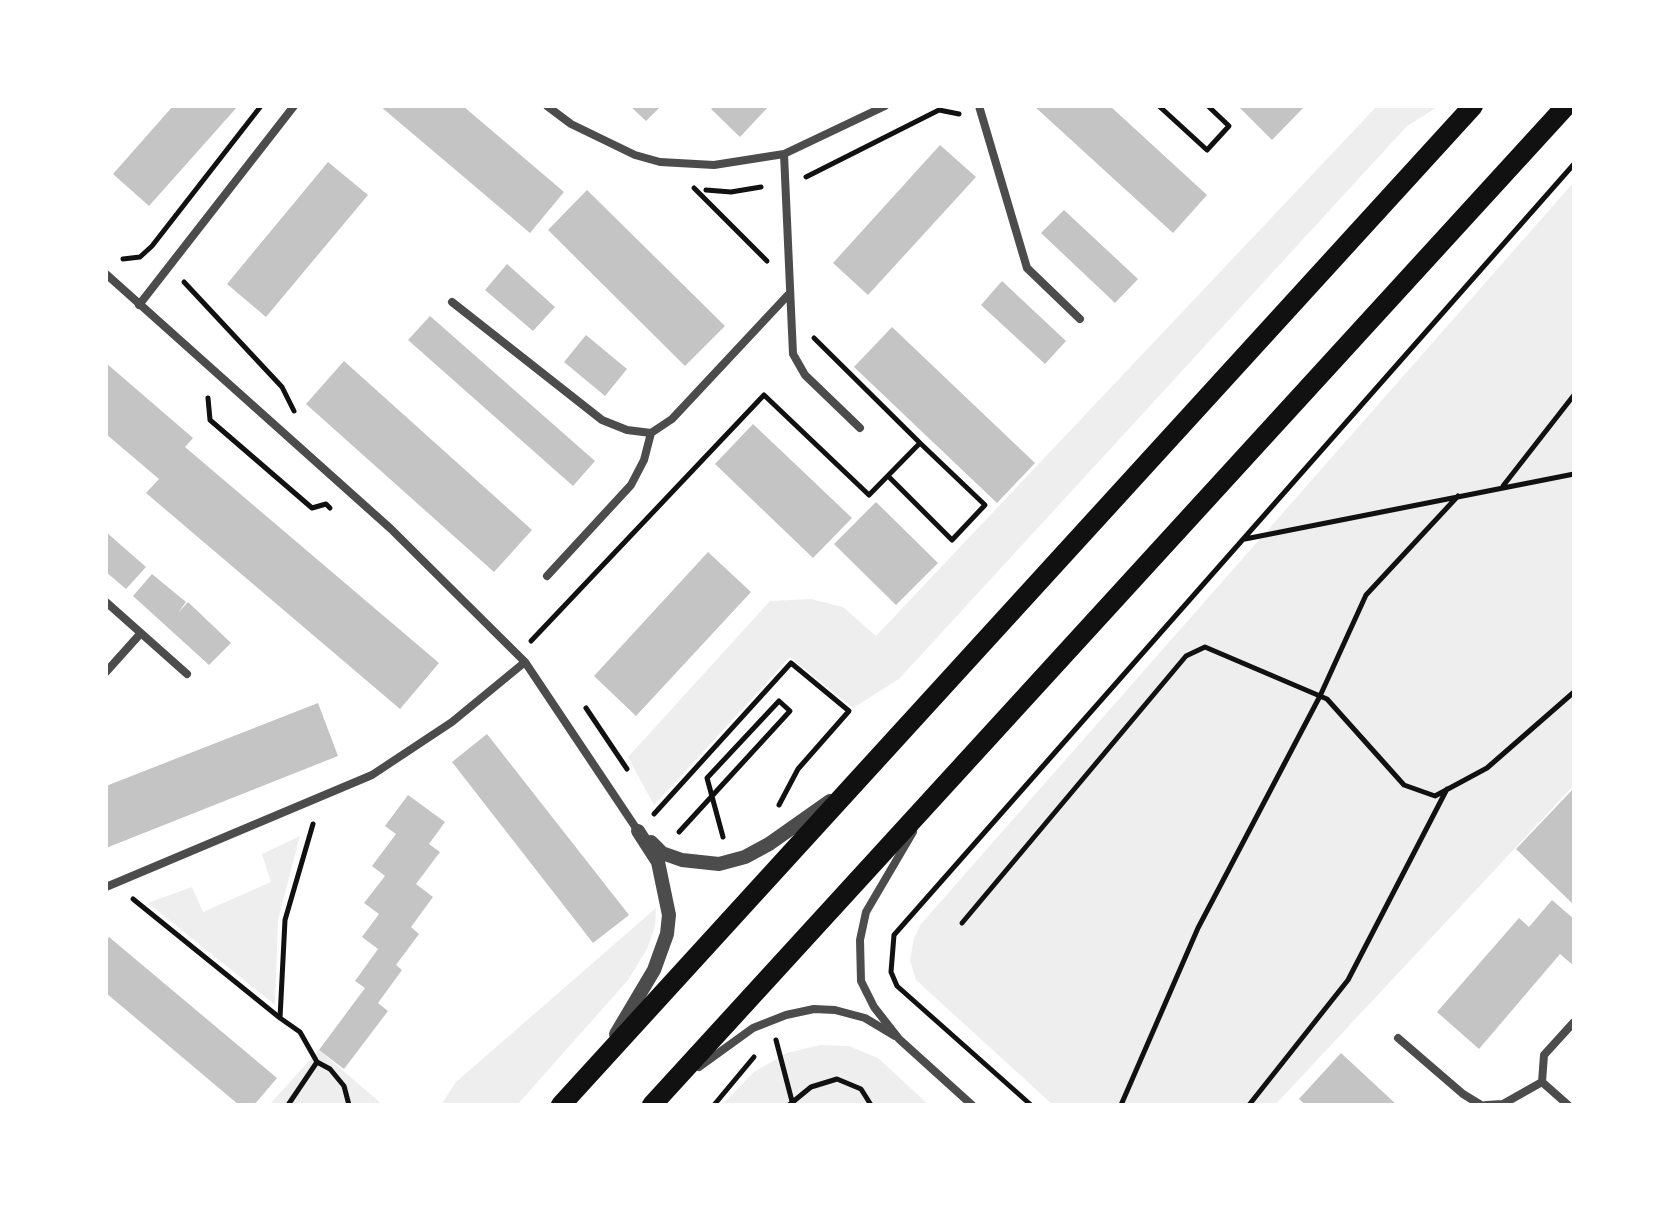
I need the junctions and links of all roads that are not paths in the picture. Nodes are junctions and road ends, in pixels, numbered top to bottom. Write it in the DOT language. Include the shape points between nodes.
graph roads {
  1 [pos="294,106"];
  2 [pos="547,106"];
  3 [pos="885,106"];
  4 [pos="979,106"];
  5 [pos="1473,106"];
  6 [pos="1566,106"];
  7 [pos="784,154"];
  8 [pos="106,274"];
  9 [pos="788,295"];
  10 [pos="452,302"];
  11 [pos="139,305"];
  12 [pos="1080,319"];
  13 [pos="860,428"];
  14 [pos="651,433"];
  15 [pos="547,576"];
  16 [pos="106,602"];
  17 [pos="141,633"];
  18 [pos="525,662"];
  19 [pos="106,672"];
  20 [pos="187,674"];
  21 [pos="847,789"];
  22 [pos="939,791"];
  23 [pos="638,831"];
  24 [pos="110,885"];
  25 [pos="1574,1022"];
  26 [pos="1398,1038"];
  27 [pos="899,1039"];
  28 [pos="593,1068"];
  29 [pos="1542,1082"];
  30 [pos="561,1105"];
  31 [pos="652,1105"];
  32 [pos="972,1105"];
  33 [pos="1483,1105"];
  34 [pos="1568,1105"];
  1 -- 11 [label="street"];
  2 -- 7 [label="street" via="610,145 660,162 714,165"];
  3 -- 7 [label="street"];
  4 -- 12 [label="street" via="1027,268"];
  5 -- 21 [label="main road"];
  6 -- 22 [label="main road"];
  7 -- 9 [label="street"];
  8 -- 11 [label="street"];
  9 -- 13 [label="street" via="791,346 798,366"];
  9 -- 14 [label="street" via="672,419"];
  10 -- 14 [label="street" via="602,420"];
  11 -- 18 [label="street" via="391,529"];
  14 -- 15 [label="street" via="631,485"];
  16 -- 17 [label="street"];
  17 -- 19 [label="street"];
  17 -- 20 [label="street"];
  18 -- 23 [label="street"];
  18 -- 24 [label="street" via="452,722 372,775"];
  21 -- 23 [label="street" via="769,844 719,864 662,853"];
  21 -- 28 [label="main road"];
  22 -- 27 [label="street" via="866,912 860,940 861,981"];
  22 -- 31 [label="main road"];
  23 -- 28 [label="street" via="658,862 667,894 667,934 654,970"];
  25 -- 29 [label="street" via="1544,1055"];
  26 -- 33 [label="street"];
  27 -- 31 [label="street" via="865,1018 835,1010 786,1015 753,1028"];
  27 -- 32 [label="street"];
  28 -- 30 [label="main road"];
  29 -- 33 [label="street" via="1503,1104"];
  29 -- 34 [label="street"];
}
